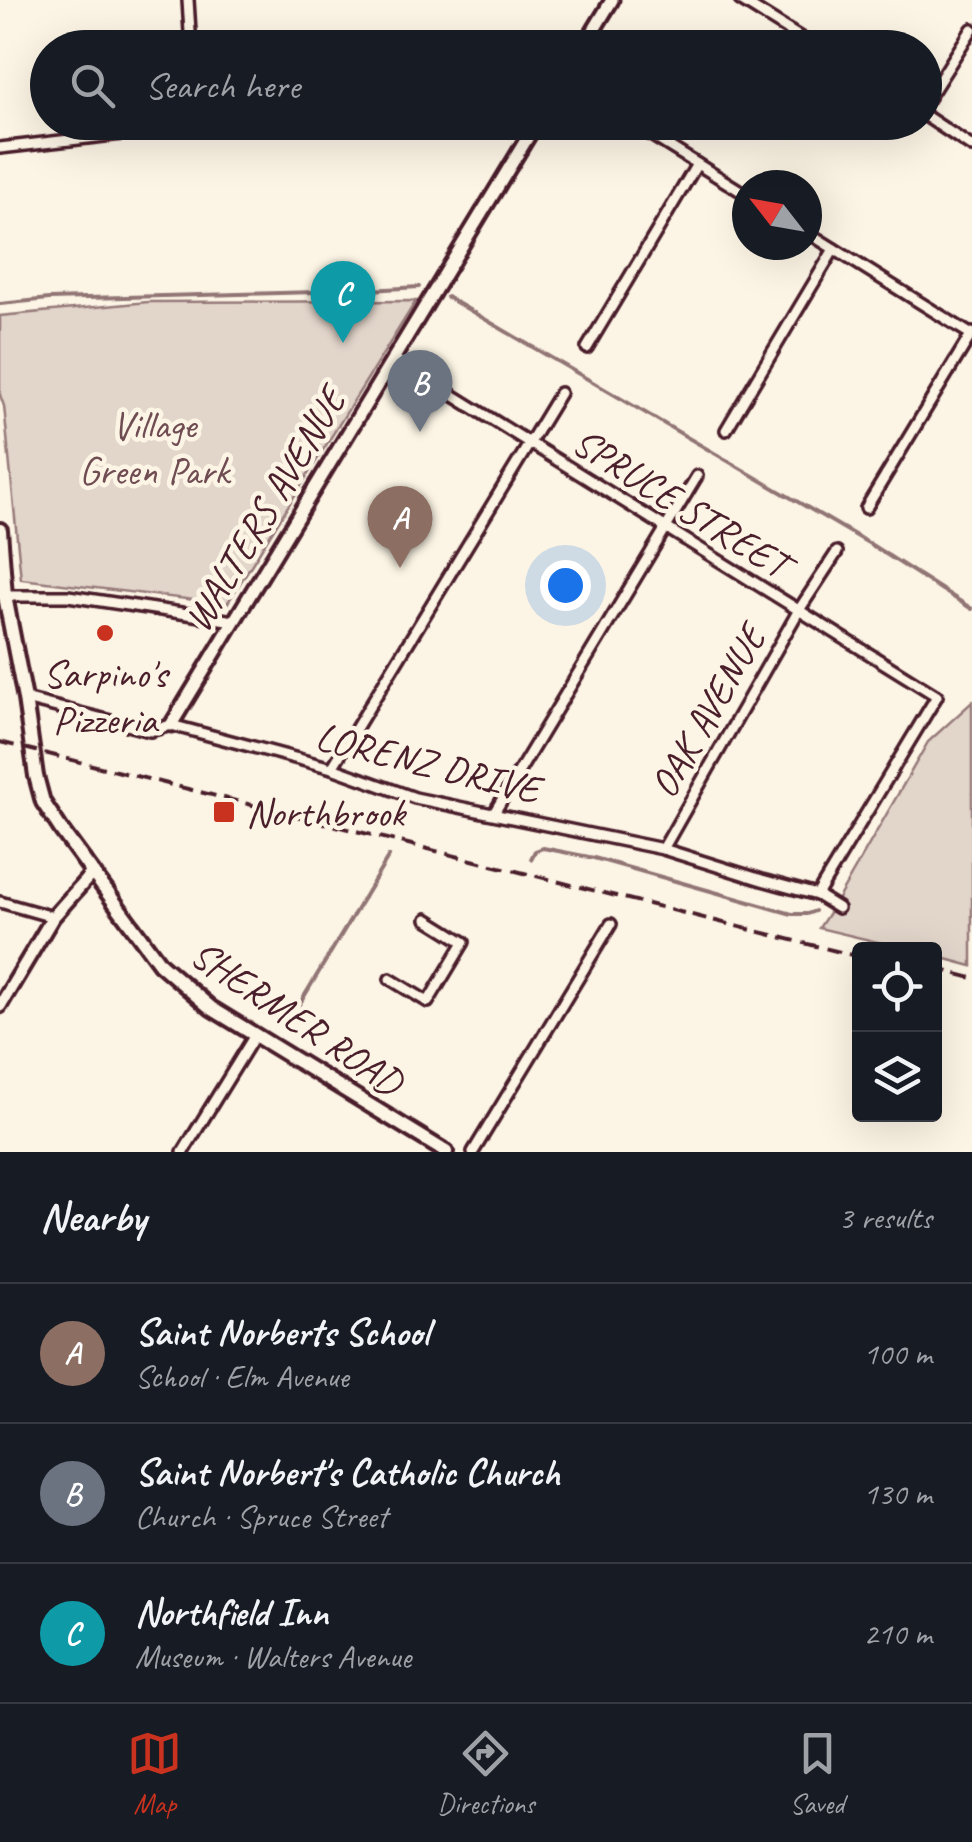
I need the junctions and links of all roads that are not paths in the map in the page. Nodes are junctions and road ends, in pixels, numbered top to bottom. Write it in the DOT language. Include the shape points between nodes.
graph roads {
  1 [pos="188,0"];
  2 [pos="612,0"];
  3 [pos="740,0"];
  4 [pos="972,29"];
  5 [pos="190,30"];
  6 [pos="594,30"];
  7 [pos="788,30"];
  8 [pos="942,76"];
  9 [pos="942,127"];
  10 [pos="66,140"];
  11 [pos="526,140"];
  12 [pos="659,140"];
  13 [pos="972,147"];
  14 [pos="0,148"];
  15 [pos="697,164"];
  16 [pos="732,186"];
  17 [pos="822,241"];
  18 [pos="834,249"];
  19 [pos="972,334"];
  20 [pos="588,348"];
  21 [pos="393,358"];
  22 [pos="560,394"];
  23 [pos="726,430"];
  24 [pos="529,442"];
  25 [pos="697,476"];
  26 [pos="866,508"];
  27 [pos="666,528"];
  28 [pos="0,530"];
  29 [pos="837,552"];
  30 [pos="3,596"];
  31 [pos="799,610"];
  32 [pos="234,620"];
  33 [pos="25,699"];
  34 [pos="171,725"];
  35 [pos="332,768"];
  36 [pos="494,813"];
  37 [pos="663,849"];
  38 [pos="92,873"];
  39 [pos="817,895"];
  40 [pos="0,902"];
  41 [pos="838,908"];
  42 [pos="53,917"];
  43 [pos="427,919"];
  44 [pos="611,924"];
  45 [pos="390,979"];
  46 [pos="0,1006"];
  47 [pos="255,1035"];
  48 [pos="183,1152"];
  49 [pos="446,1152"];
  50 [pos="473,1152"];
  1 -- 5 [label="street"];
  2 -- 6 [label="street"];
  3 -- 7 [label="street"];
  4 -- 8 [label="street"];
  9 -- 13 [label="street"];
  10 -- 14 [label="street"];
  11 -- 21 [label="street, WALTERS AVENUE"];
  12 -- 15 [label="street"];
  15 -- 16 [label="street"];
  15 -- 20 [label="street"];
  17 -- 18 [label="street"];
  18 -- 19 [label="street"];
  18 -- 23 [label="street"];
  19 -- 26 [label="street"];
  21 -- 24 [label="street, SPRUCE STREET"];
  21 -- 32 [label="street, WALTERS AVENUE"];
  22 -- 24 [label="street"];
  24 -- 27 [label="street, SPRUCE STREET"];
  24 -- 35 [label="street"];
  25 -- 27 [label="street"];
  27 -- 31 [label="street, SPRUCE STREET"];
  27 -- 36 [label="street"];
  28 -- 30 [label="main road, SHERMER ROAD"];
  29 -- 31 [label="street, OAK AVENUE"];
  30 -- 32 [label="street" via="68,596"];
  30 -- 33 [label="main road, SHERMER ROAD"];
  31 -- 37 [label="street, OAK AVENUE"];
  31 -- 39 [label="street, SPRUCE STREET" via="937,696"];
  32 -- 34 [label="street, WALTERS AVENUE"];
  33 -- 34 [label="street, LORENZ DRIVE" via="150,731"];
  33 -- 38 [label="main road, SHERMER ROAD" via="44,802"];
  34 -- 35 [label="street, LORENZ DRIVE"];
  35 -- 36 [label="street, LORENZ DRIVE" via="415,798"];
  36 -- 37 [label="street, LORENZ DRIVE"];
  37 -- 39 [label="street, LORENZ DRIVE"];
  38 -- 42 [label="street"];
  38 -- 47 [label="main road, SHERMER ROAD" via="160,964"];
  39 -- 41 [label="street, LORENZ DRIVE"];
  40 -- 42 [label="street"];
  42 -- 46 [label="street"];
  43 -- 45 [label="street" via="464,942 428,1002"];
  44 -- 50 [label="street"];
  47 -- 48 [label="street"];
  47 -- 49 [label="main road, SHERMER ROAD"];
}
